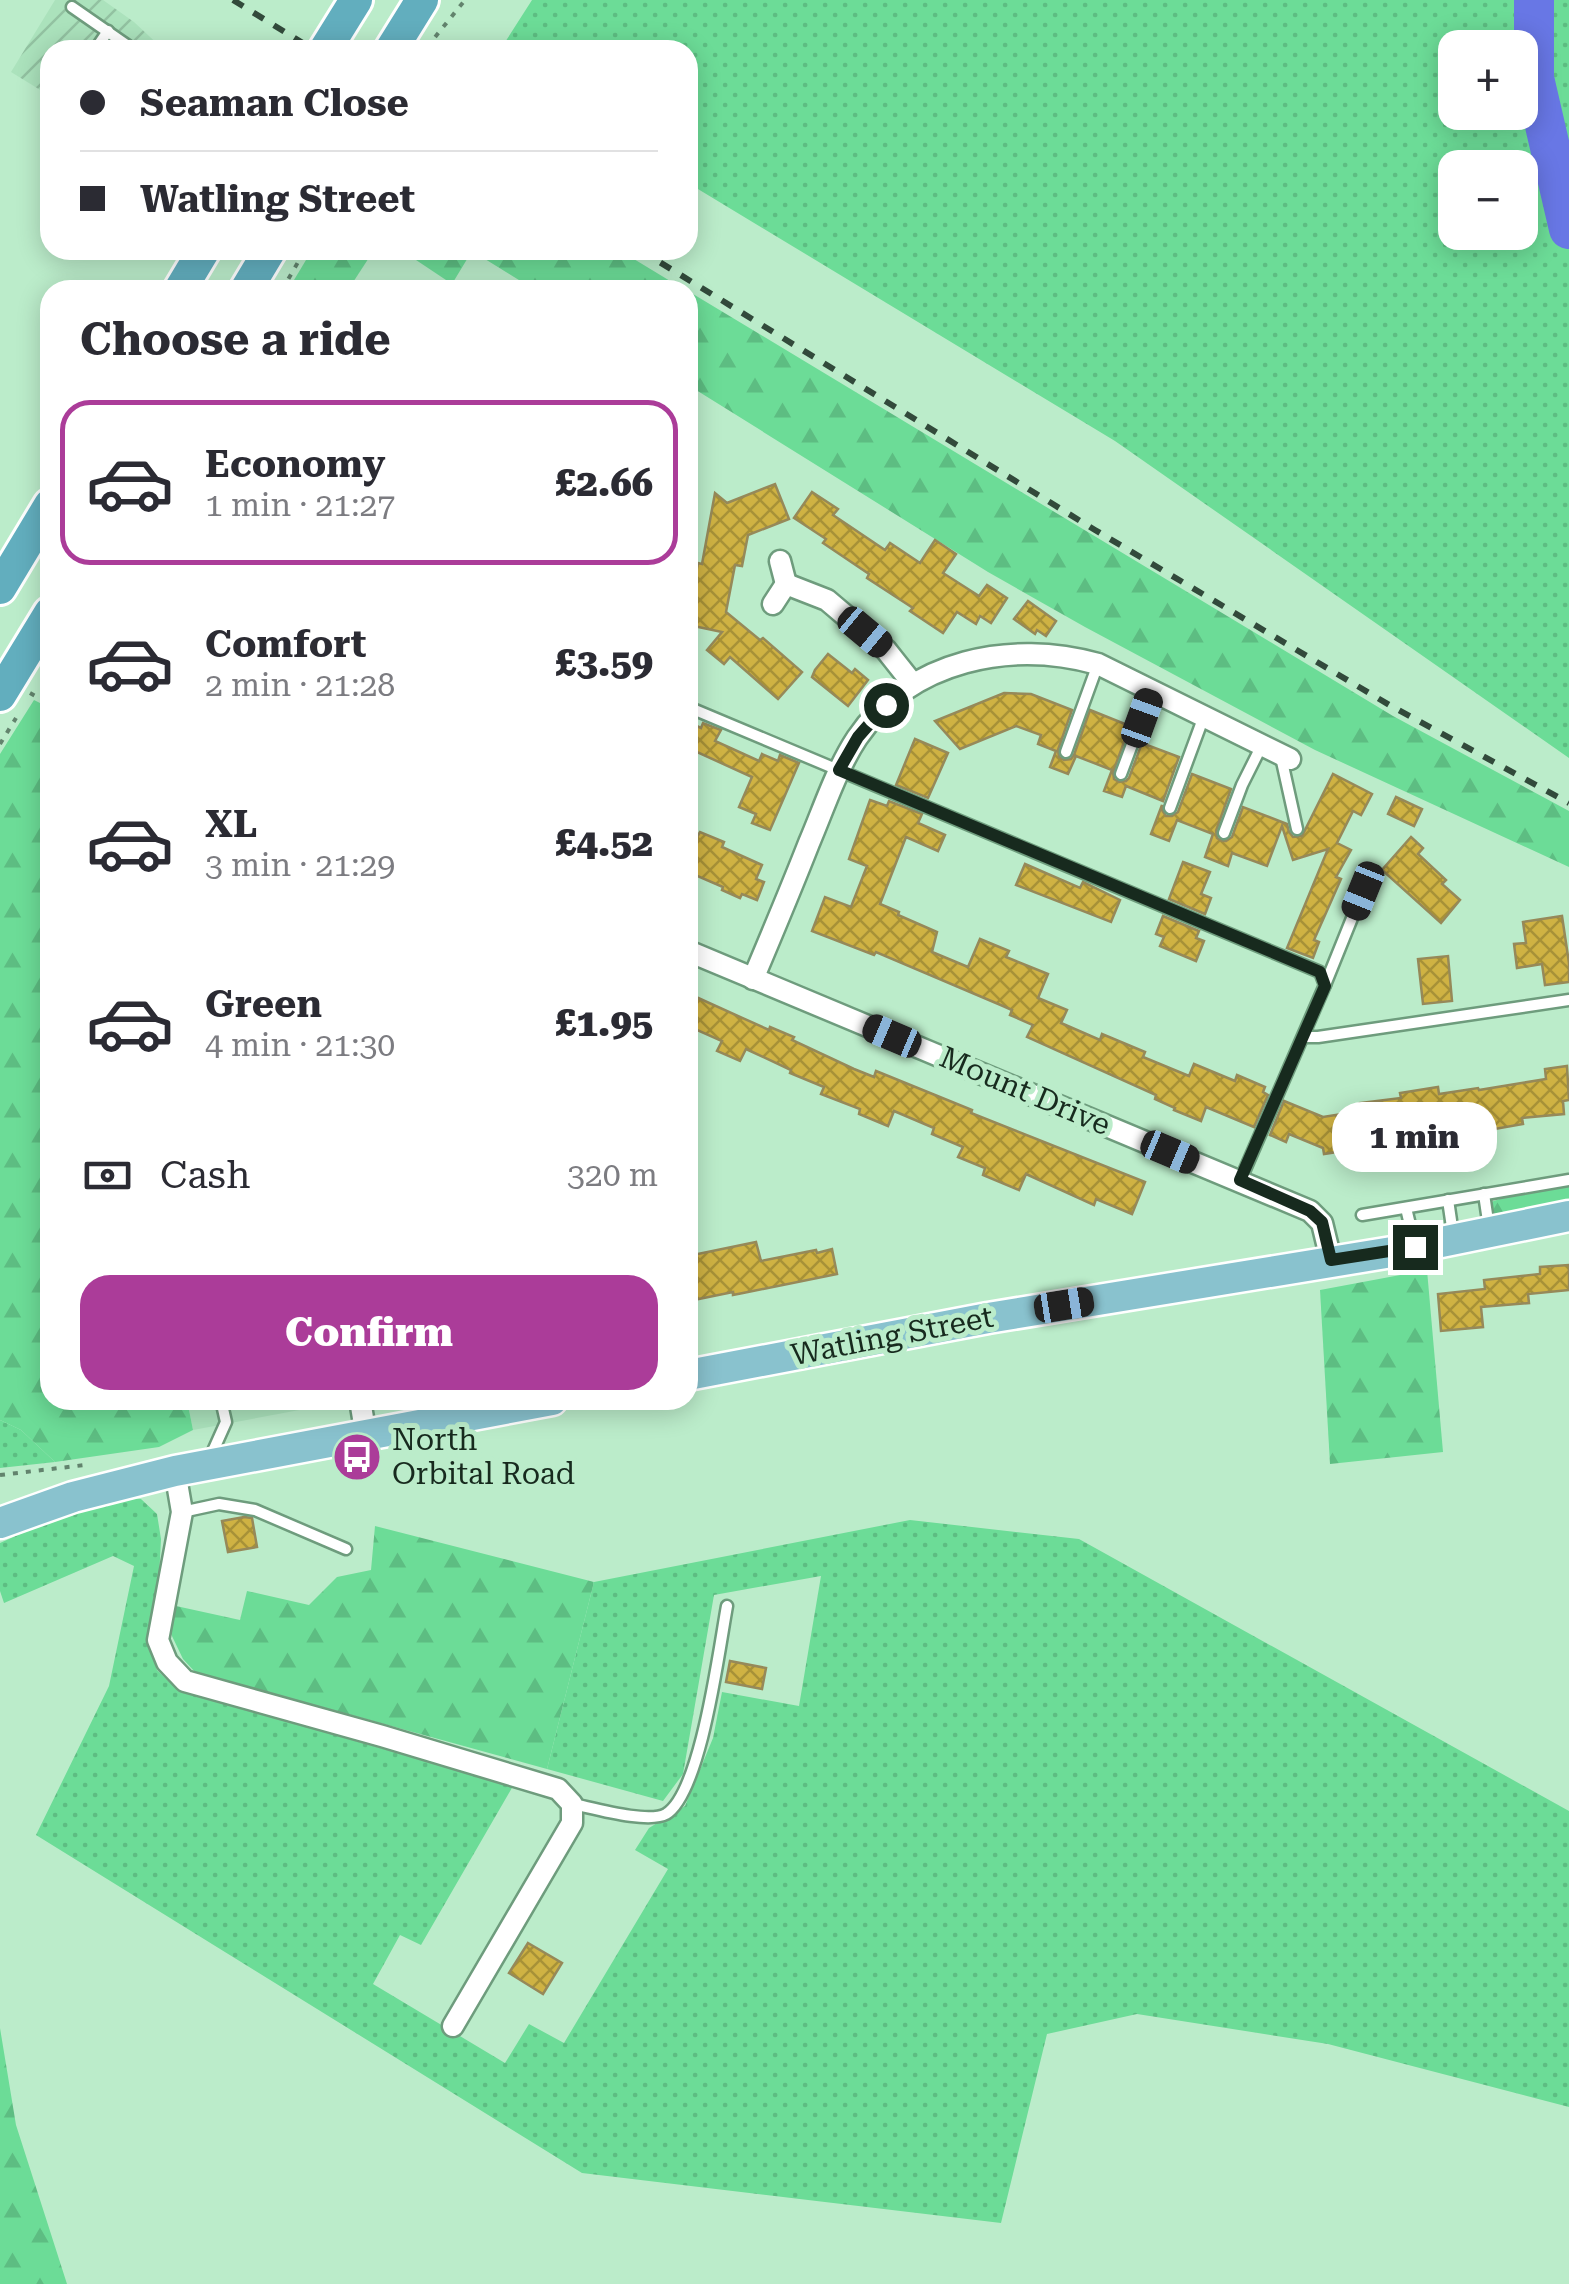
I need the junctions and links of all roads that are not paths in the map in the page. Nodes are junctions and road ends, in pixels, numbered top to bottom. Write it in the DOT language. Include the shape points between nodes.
graph roads {
  1 [pos="422,0"];
  2 [pos="72,7"];
  3 [pos="349,10"];
  4 [pos="108,31"];
  5 [pos="102,40"];
  6 [pos="120,40"];
  7 [pos="331,40"];
  8 [pos="397,40"];
  9 [pos="40,522"];
  10 [pos="780,560"];
  11 [pos="786,584"];
  12 [pos="0,588"];
  13 [pos="773,604"];
  14 [pos="40,636"];
  15 [pos="1098,664"];
  16 [pos="913,684"];
  17 [pos="1152,691"];
  18 [pos="15,694"];
  19 [pos="698,712"];
  20 [pos="1204,716"];
  21 [pos="1066,752"];
  22 [pos="1277,752"];
  23 [pos="839,770"];
  24 [pos="1121,774"];
  25 [pos="1170,808"];
  26 [pos="1297,829"];
  27 [pos="1224,832"];
  28 [pos="1363,891"];
  29 [pos="698,955"];
  30 [pos="753,978"];
  31 [pos="1325,986"];
  32 [pos="1569,1000"];
  33 [pos="1303,1037"];
  34 [pos="1240,1180"];
  35 [pos="1569,1180"];
  36 [pos="1484,1194"];
  37 [pos="1448,1200"];
  38 [pos="1406,1208"];
  39 [pos="1362,1215"];
  40 [pos="1569,1216"];
  41 [pos="1490,1232"];
  42 [pos="1454,1240"];
  43 [pos="1415,1247"];
  44 [pos="1331,1260"];
  45 [pos="698,1373"];
  46 [pos="223,1410"];
  47 [pos="362,1410"];
  48 [pos="500,1410"];
  49 [pos="366,1436"];
  50 [pos="207,1465"];
  51 [pos="176,1471"];
  52 [pos="182,1512"];
  53 [pos="0,1523"];
  54 [pos="346,1549"];
  55 [pos="726,1606"];
  56 [pos="572,1804"];
  57 [pos="453,2026"];
  1 -- 8 [label="highway"];
  2 -- 4 [label="lane"];
  3 -- 7 [label="highway"];
  4 -- 5 [label="lane"];
  4 -- 6 [label="lane"];
  9 -- 12 [label="highway"];
  10 -- 11 [label="street"];
  11 -- 13 [label="street"];
  11 -- 16 [label="street" via="827,600 886,650"];
  14 -- 18 [label="highway"];
  15 -- 16 [label="street" via="1034,654 978,658"];
  15 -- 17 [label="street"];
  15 -- 21 [label="lane"];
  16 -- 23 [label="street" via="858,737"];
  17 -- 20 [label="street"];
  17 -- 24 [label="lane"];
  19 -- 23 [label="lane"];
  20 -- 22 [label="street"];
  20 -- 25 [label="lane"];
  22 -- 26 [label="lane"];
  22 -- 27 [label="lane" via="1242,786"];
  23 -- 30 [label="street"];
  23 -- 31 [label="lane" via="1320,972"];
  28 -- 31 [label="lane"];
  29 -- 30 [label="street, Mount Drive"];
  30 -- 34 [label="street, Mount Drive"];
  31 -- 33 [label="lane"];
  32 -- 33 [label="lane"];
  33 -- 34 [label="lane"];
  34 -- 44 [label="street, Mount Drive" via="1310,1211 1322,1222"];
  35 -- 36 [label="lane"];
  36 -- 37 [label="lane"];
  36 -- 41 [label="lane"];
  37 -- 38 [label="lane"];
  37 -- 42 [label="lane"];
  38 -- 39 [label="lane"];
  38 -- 43 [label="lane"];
  40 -- 41 [label="main road, Watling Street"];
  41 -- 42 [label="main road, Watling Street"];
  42 -- 43 [label="main road, Watling Street"];
  43 -- 44 [label="main road, Watling Street"];
  44 -- 45 [label="main road, Watling Street"];
  46 -- 50 [label="lane" via="226,1422"];
  47 -- 49 [label="street"];
  48 -- 49 [label="main road"];
  49 -- 50 [label="main road"];
  50 -- 51 [label="main road"];
  51 -- 52 [label="street"];
  51 -- 53 [label="main road" via="73,1496"];
  52 -- 54 [label="lane" via="219,1504 255,1510"];
  52 -- 56 [label="street" via="158,1640 185,1680 558,1788"];
  55 -- 56 [label="lane" via="704,1732 678,1801 667,1814 642,1817"];
  56 -- 57 [label="street" via="572,1823"];
}
